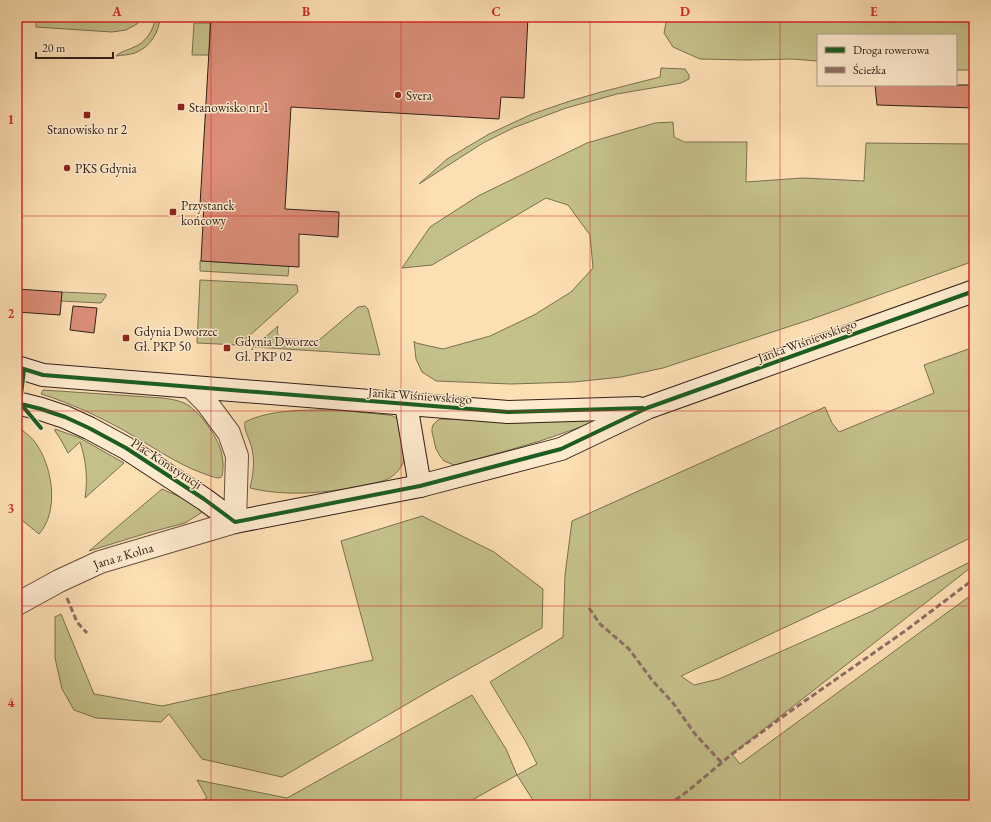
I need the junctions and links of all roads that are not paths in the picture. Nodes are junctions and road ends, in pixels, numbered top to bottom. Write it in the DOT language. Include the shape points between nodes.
graph roads {
  1 [pos="974,291"];
  2 [pos="17,367"];
  3 [pos="191,387"];
  4 [pos="17,403"];
  5 [pos="406,404"];
  6 [pos="647,408"];
  7 [pos="420,486"];
  8 [pos="235,522"];
  9 [pos="17,604"];
  1 -- 6 [label="main road, Janka Wiśniewskiego"];
  2 -- 3 [label="main road" via="43,375"];
  3 -- 5 [label="main road, Janka Wiśniewskiego"];
  3 -- 8 [label="main road" via="206,402 229,433 237,456"];
  4 -- 8 [label="main road, Plac Konstytucji" via="65,417 120,445"];
  5 -- 6 [label="main road, Janka Wiśniewskiego" via="508,412"];
  5 -- 7 [label="main road"];
  6 -- 7 [label="main road, Janka Wiśniewskiego" via="561,449"];
  7 -- 8 [label="main road, Janka Wiśniewskiego"];
  8 -- 9 [label="main road, Jana z Kolna" via="100,562"];
}
